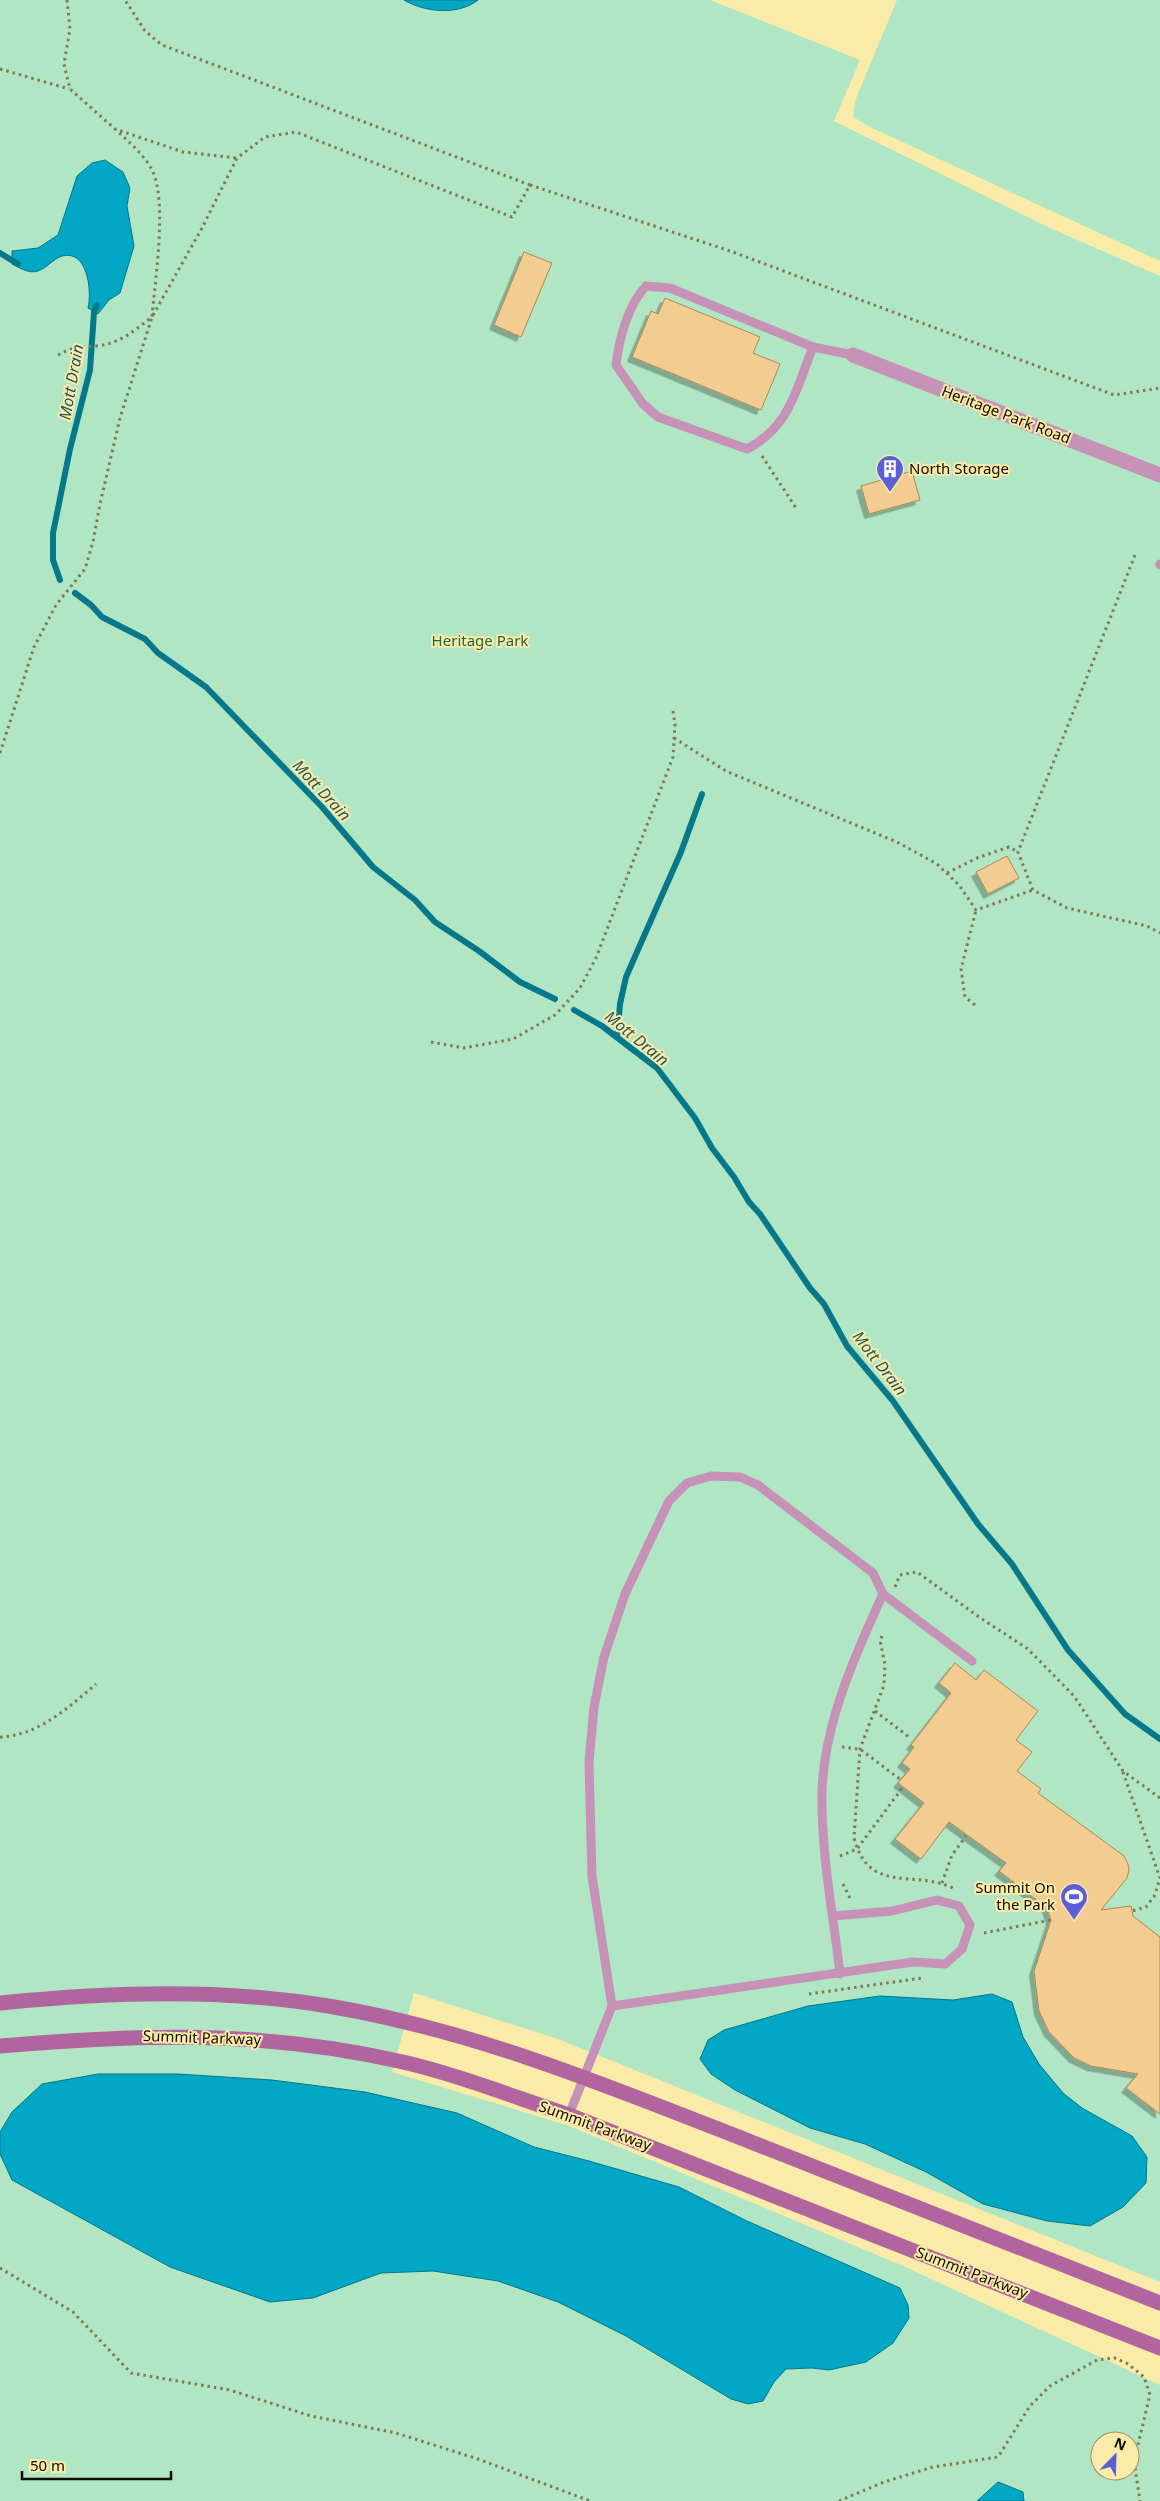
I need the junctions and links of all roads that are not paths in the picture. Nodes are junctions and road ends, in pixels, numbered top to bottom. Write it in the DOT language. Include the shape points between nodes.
graph roads {
  1 [pos="813,347"];
  2 [pos="853,356"];
  3 [pos="1160,475"];
  4 [pos="883,1594"];
  5 [pos="972,1661"];
  6 [pos="833,1916"];
  7 [pos="840,1974"];
  8 [pos="0,2003"];
  9 [pos="612,2006"];
  10 [pos="0,2046"];
  11 [pos="584,2076"];
  12 [pos="568,2115"];
  13 [pos="1160,2303"];
  14 [pos="1160,2348"];
  1 -- 1 [label="lane" via="670,288 646,286 637,295 618,346 616,365 643,404 658,417 747,450 766,439 782,421"];
  1 -- 2 [label="lane"];
  2 -- 3 [label="street, Heritage Park Road"];
  4 -- 5 [label="lane"];
  4 -- 6 [label="lane" via="862,1640 829,1738 822,1791 823,1845"];
  4 -- 9 [label="lane" via="874,1573 758,1485 740,1477 711,1476 687,1484 669,1501 625,1594 604,1657 594,1707 589,1762 592,1876"];
  6 -- 7 [label="lane"];
  6 -- 7 [label="lane" via="892,1911 937,1900 959,1906 970,1925 962,1949 945,1964 913,1962"];
  7 -- 9 [label="lane"];
  8 -- 11 [label="street" via="79,1995 180,1993 331,2006 409,2021"];
  9 -- 11 [label="lane"];
  10 -- 12 [label="street, Summit Parkway" via="134,2036 199,2036 329,2047 404,2062"];
  11 -- 12 [label="lane"];
  11 -- 13 [label="street"];
  12 -- 14 [label="street, Summit Parkway"];
}
